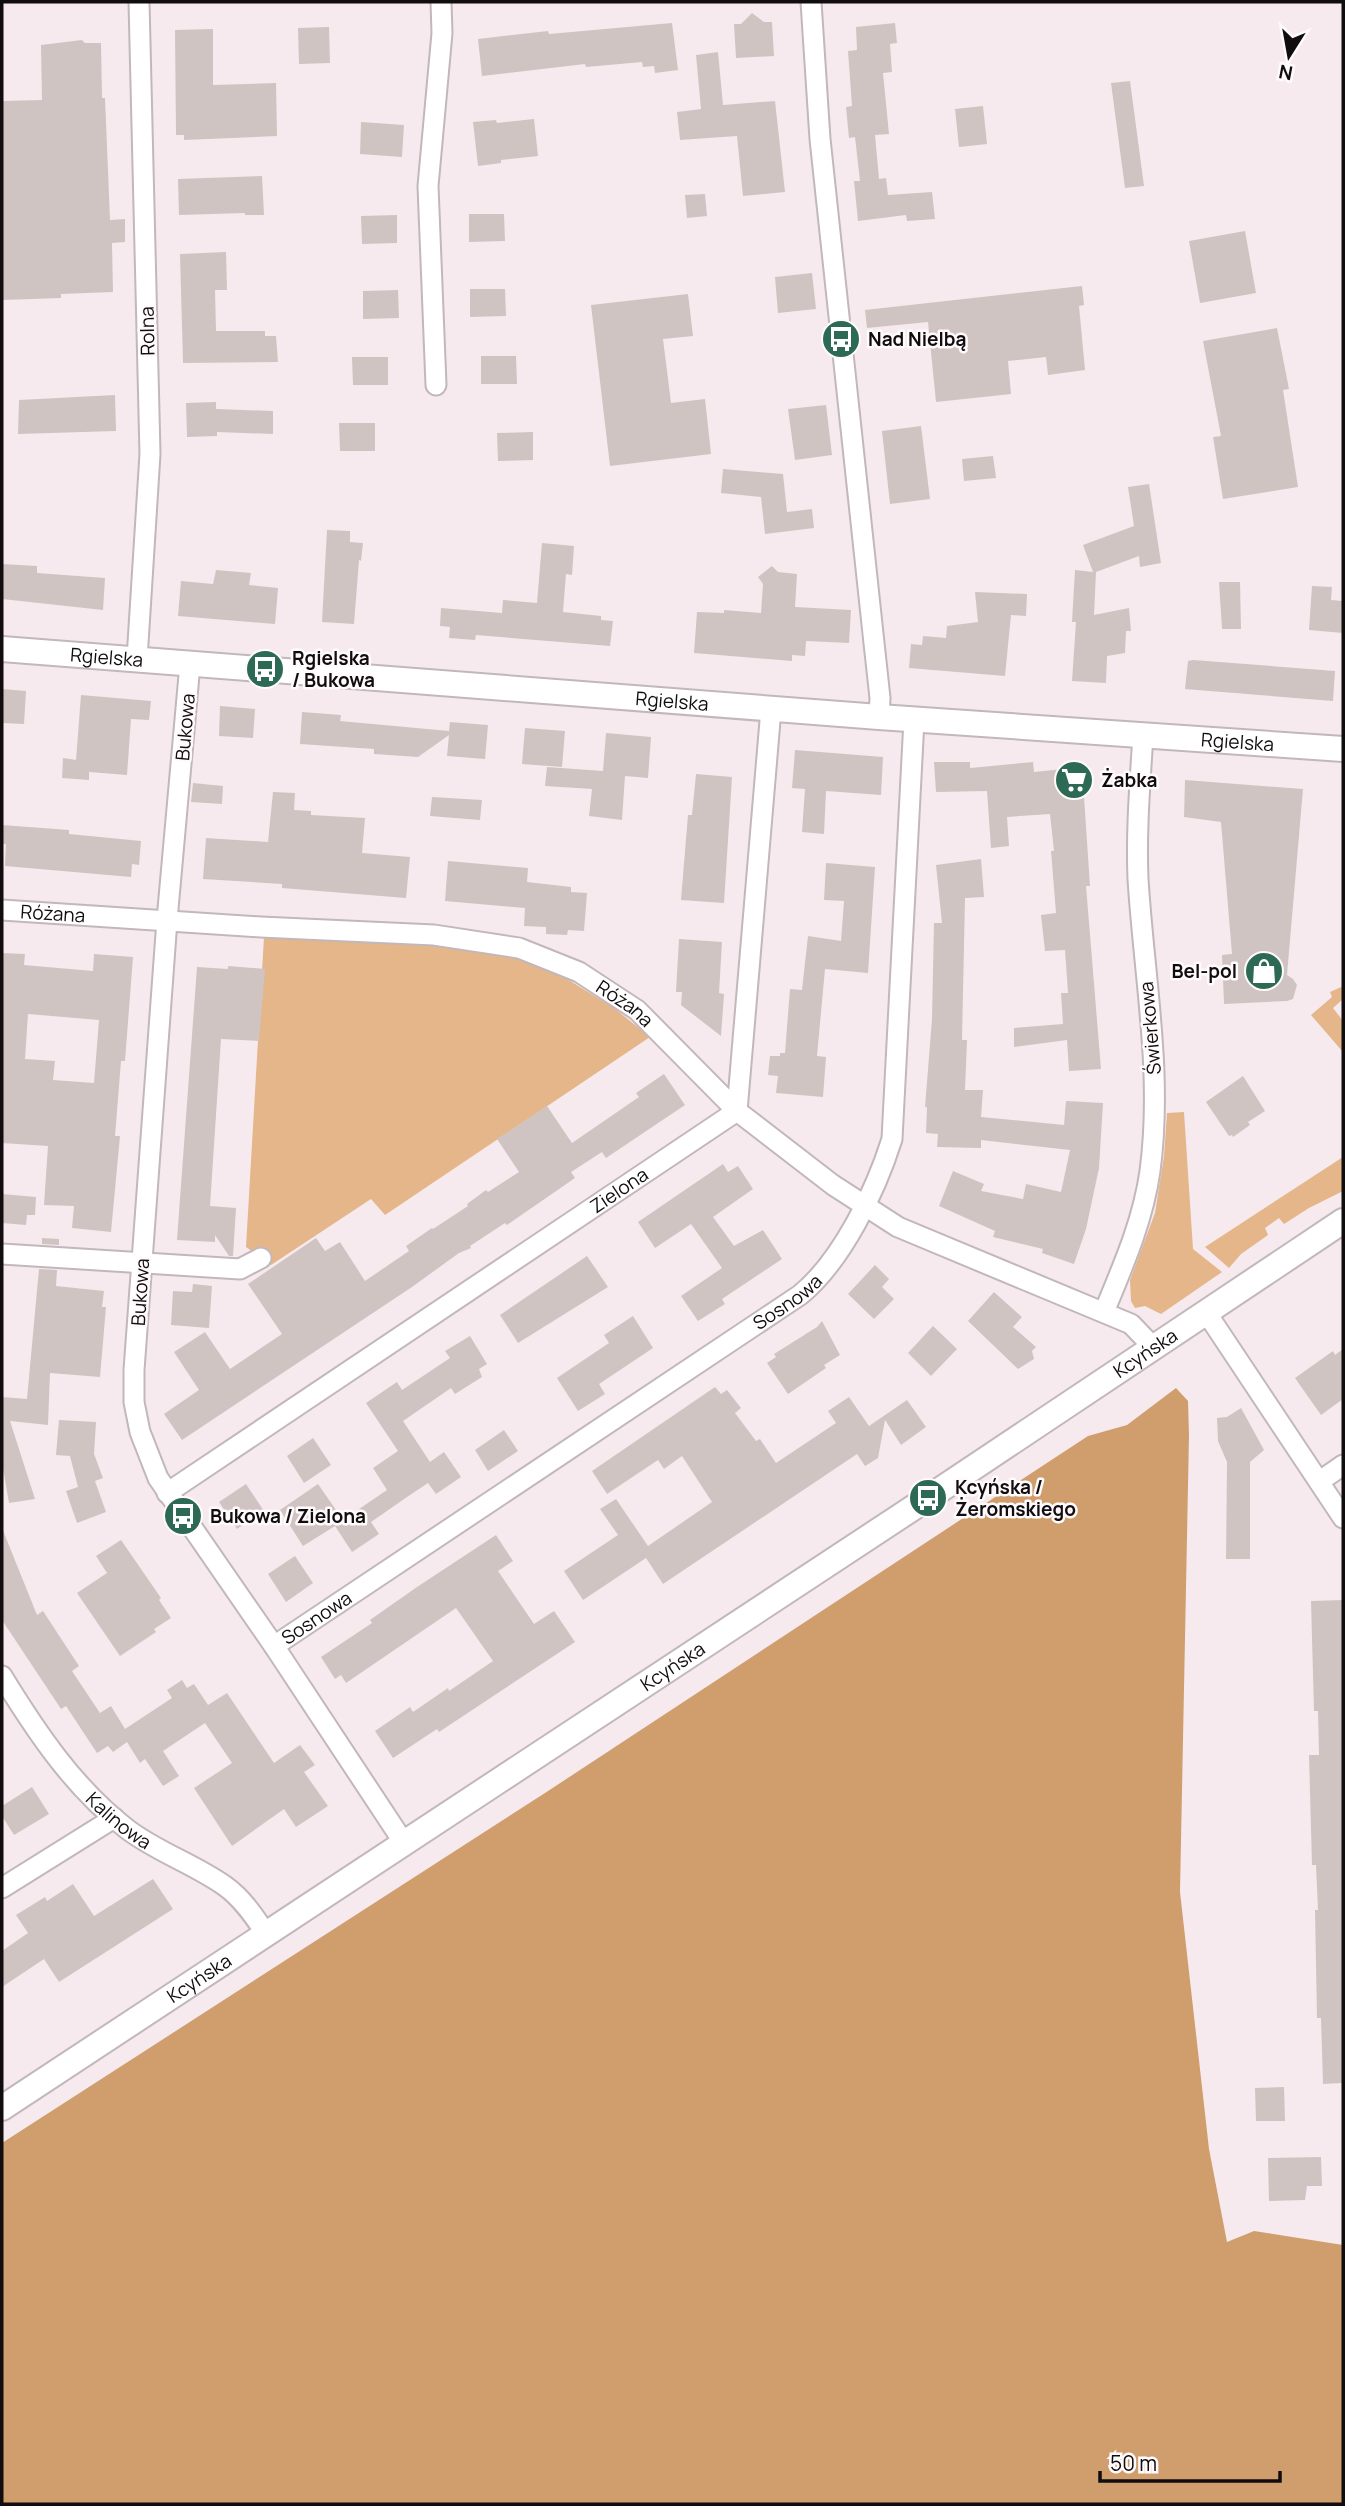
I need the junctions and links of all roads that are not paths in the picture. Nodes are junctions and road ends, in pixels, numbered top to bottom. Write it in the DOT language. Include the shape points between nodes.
graph roads {
  1 [pos="139,2"];
  2 [pos="441,2"];
  3 [pos="811,2"];
  4 [pos="436,385"];
  5 [pos="2,649"];
  6 [pos="137,659"];
  7 [pos="190,664"];
  8 [pos="771,709"];
  9 [pos="879,718"];
  10 [pos="914,720"];
  11 [pos="1143,735"];
  12 [pos="1343,749"];
  13 [pos="2,910"];
  14 [pos="167,920"];
  15 [pos="737,1111"];
  16 [pos="864,1206"];
  17 [pos="1343,1221"];
  18 [pos="2,1254"];
  19 [pos="261,1258"];
  20 [pos="142,1264"];
  21 [pos="1104,1312"];
  22 [pos="1206,1312"];
  23 [pos="1154,1348"];
  24 [pos="1343,1465"];
  25 [pos="1320,1481"];
  26 [pos="167,1493"];
  27 [pos="1343,1518"];
  28 [pos="274,1646"];
  29 [pos="2,1676"];
  30 [pos="114,1818"];
  31 [pos="404,1843"];
  32 [pos="2,1888"];
  33 [pos="266,1934"];
  34 [pos="2,2108"];
  1 -- 6 [label="street, Rolna" via="150,454"];
  2 -- 4 [label="street" via="428,186"];
  3 -- 9 [label="street" via="820,139"];
  5 -- 6 [label="street, Rgielska"];
  6 -- 7 [label="street, Rgielska"];
  7 -- 8 [label="street, Rgielska"];
  7 -- 14 [label="street, Bukowa"];
  8 -- 9 [label="street, Rgielska"];
  8 -- 15 [label="street"];
  9 -- 10 [label="street, Rgielska"];
  10 -- 11 [label="street, Rgielska"];
  10 -- 16 [label="street, Sosnowa" via="892,1139"];
  11 -- 12 [label="street, Rgielska"];
  11 -- 21 [label="street, Świerkowa" via="1137,842 1155,1124 1138,1225"];
  13 -- 14 [label="street, Różana"];
  14 -- 15 [label="street, Różana" via="434,935 519,948 579,972 637,1010"];
  14 -- 20 [label="street, Bukowa"];
  15 -- 16 [label="street, Różana"];
  15 -- 26 [label="street, Zielona"];
  16 -- 21 [label="street, Różana" via="898,1227"];
  16 -- 28 [label="street, Sosnowa" via="830,1265 800,1295"];
  17 -- 22 [label="street, Kcyńska"];
  18 -- 20 [label="street"];
  19 -- 20 [label="street" via="240,1269"];
  20 -- 26 [label="street, Bukowa" via="134,1402 149,1459"];
  21 -- 23 [label="street, Różana" via="1131,1324"];
  22 -- 23 [label="street, Kcyńska"];
  22 -- 25 [label="street"];
  23 -- 31 [label="street, Kcyńska"];
  24 -- 25 [label="street"];
  25 -- 27 [label="street"];
  26 -- 28 [label="street, Bukowa"];
  28 -- 31 [label="street, Bukowa"];
  29 -- 30 [label="street, Kalinowa" via="42,1740 78,1785"];
  30 -- 32 [label="street"];
  30 -- 33 [label="street, Kalinowa" via="227,1887"];
  31 -- 33 [label="street, Kcyńska"];
  33 -- 34 [label="street, Kcyńska"];
}
